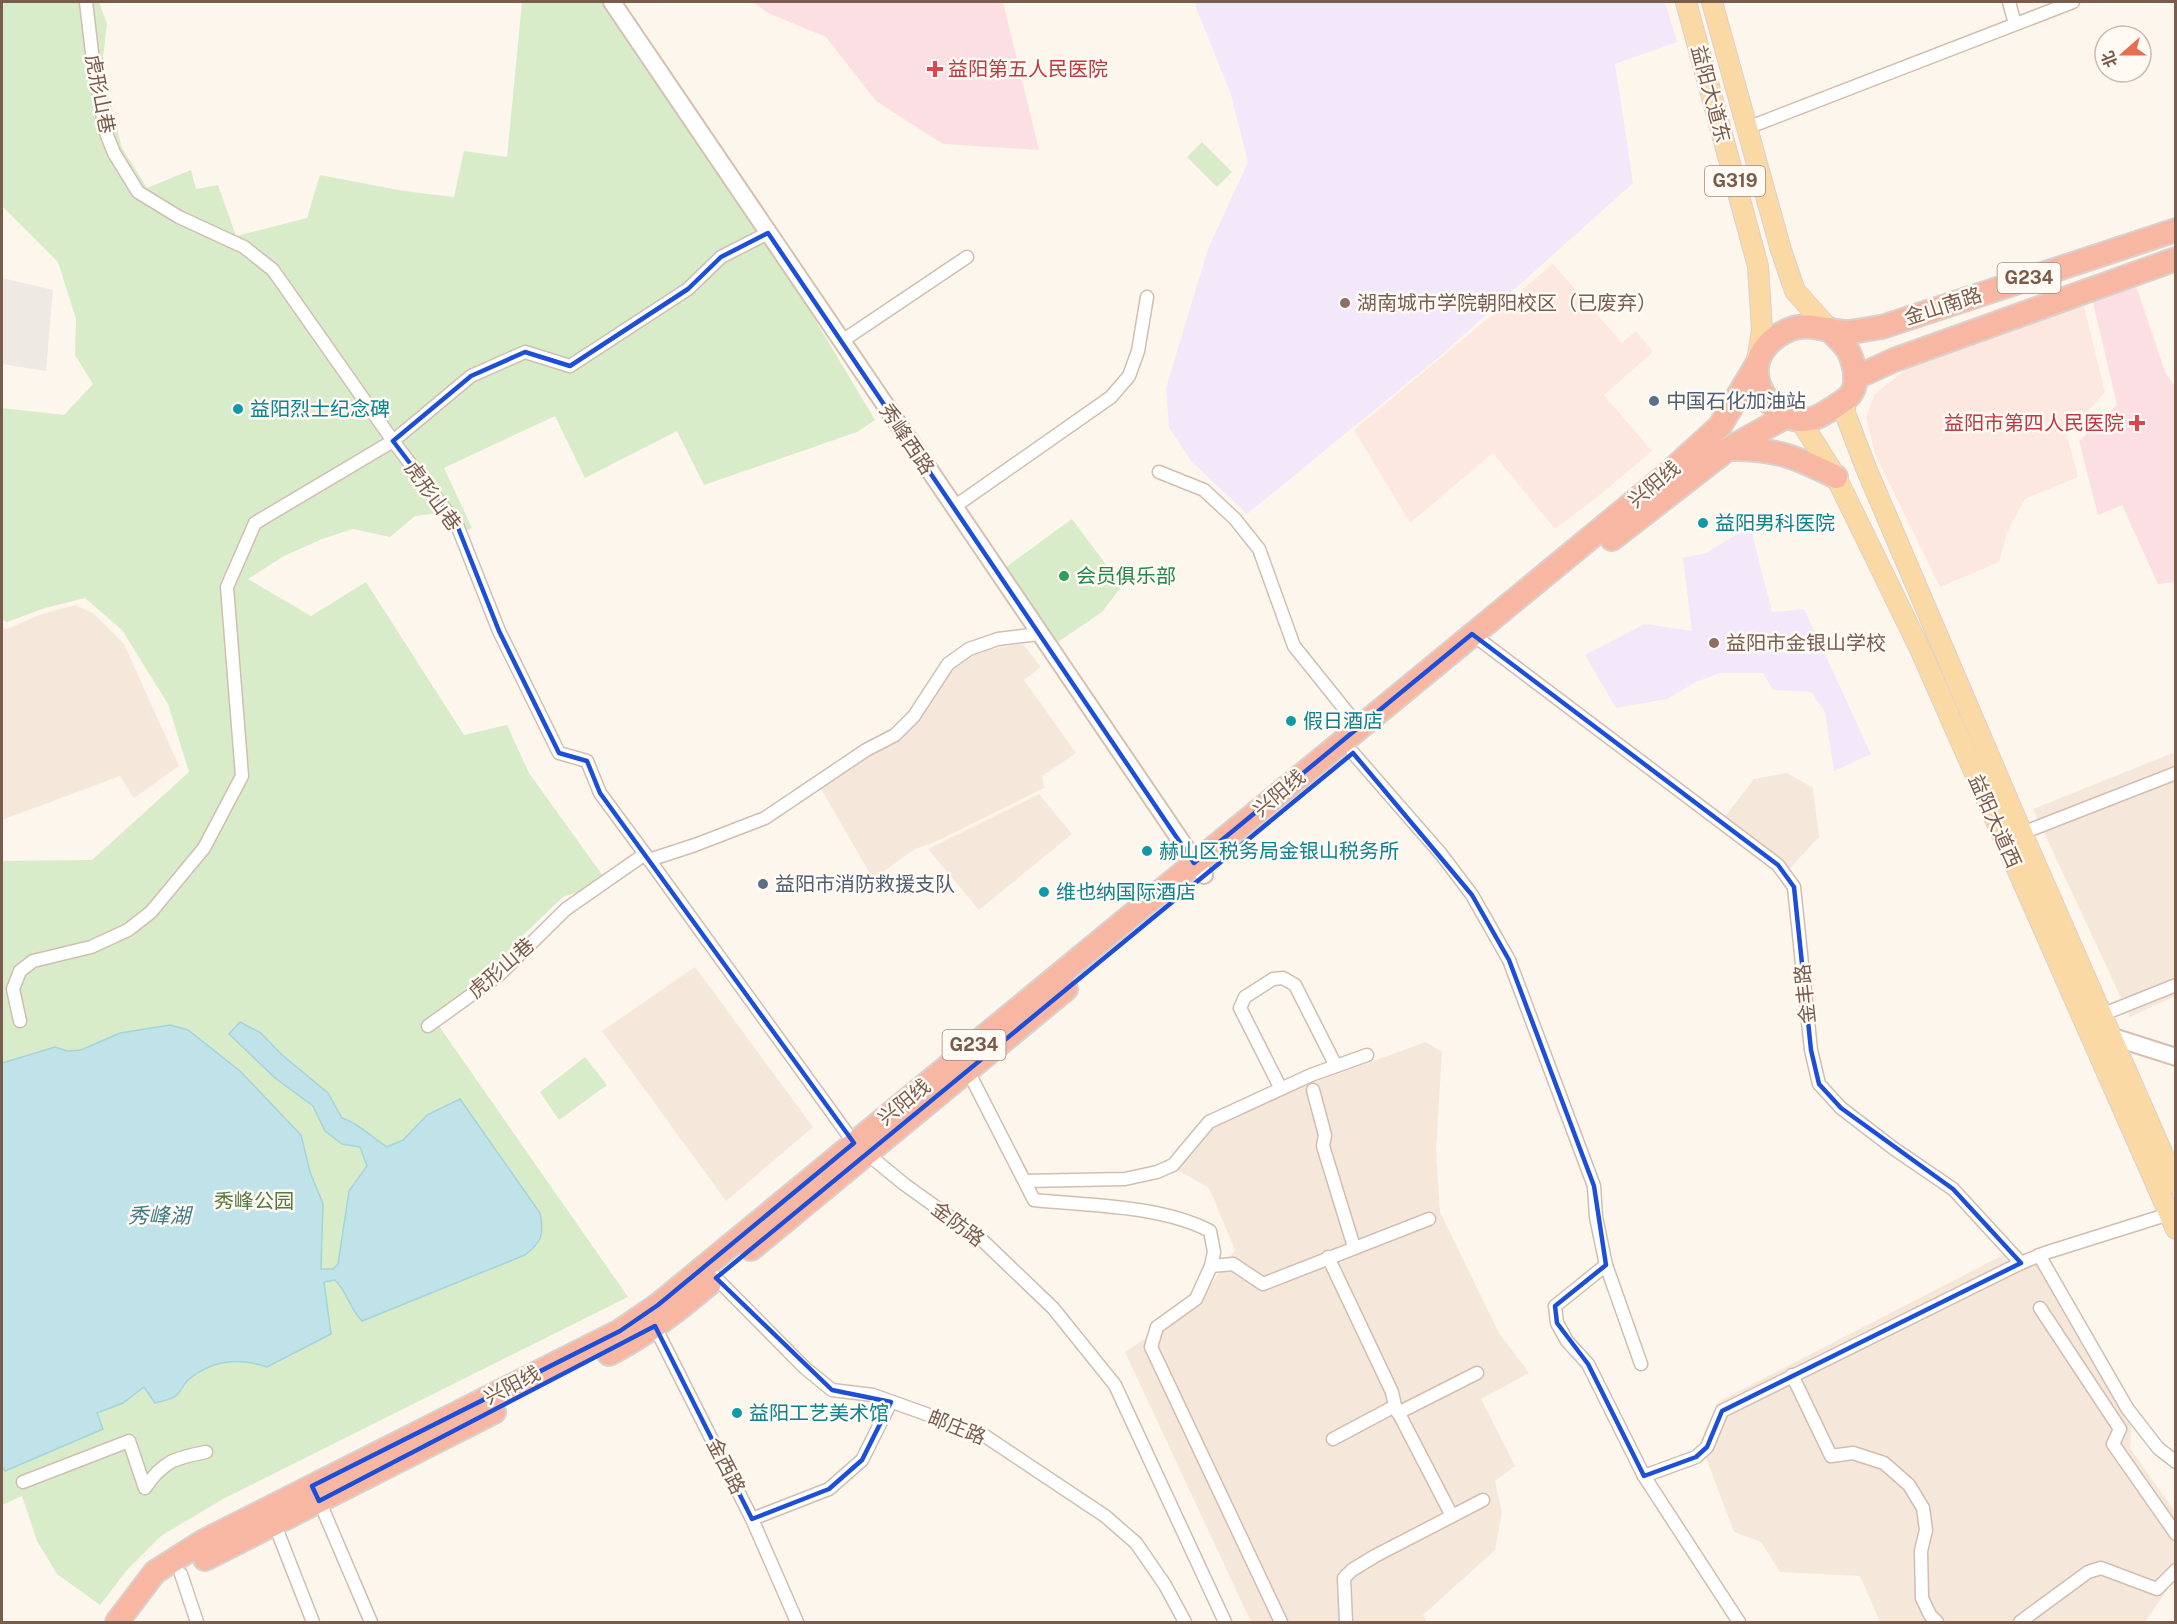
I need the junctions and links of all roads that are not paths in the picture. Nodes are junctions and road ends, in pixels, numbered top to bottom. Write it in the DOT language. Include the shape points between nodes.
graph roads {
  1 [pos="86,2"];
  2 [pos="612,2"];
  3 [pos="1686,2"];
  4 [pos="1712,2"];
  5 [pos="2009,2"];
  6 [pos="2073,2"];
  7 [pos="2015,24"];
  8 [pos="1747,128"];
  9 [pos="1773,218"];
  10 [pos="1747,226"];
  11 [pos="2175,230"];
  12 [pos="768,233"];
  13 [pos="967,257"];
  14 [pos="2175,259"];
  15 [pos="2029,278"];
  16 [pos="2001,287"];
  17 [pos="1147,297"];
  18 [pos="2039,308"];
  19 [pos="2011,319"];
  20 [pos="1829,329"];
  21 [pos="842,341"];
  22 [pos="1757,364"];
  23 [pos="1855,378"];
  24 [pos="1845,400"];
  25 [pos="1794,418"];
  26 [pos="393,441"];
  27 [pos="1728,449"];
  28 [pos="1159,472"];
  29 [pos="1836,477"];
  30 [pos="954,507"];
  31 [pos="1039,634"];
  32 [pos="1479,639"];
  33 [pos="1359,727"];
  34 [pos="1353,753"];
  35 [pos="2175,773"];
  36 [pos="2022,833"];
  37 [pos="647,857"];
  38 [pos="1199,869"];
  39 [pos="2175,985"];
  40 [pos="2101,1015"];
  41 [pos="20,1021"];
  42 [pos="428,1026"];
  43 [pos="2110,1036"];
  44 [pos="1367,1055"];
  45 [pos="2175,1057"];
  46 [pos="1336,1066"];
  47 [pos="968,1071"];
  48 [pos="1281,1089"];
  49 [pos="1313,1090"];
  50 [pos="860,1149"];
  51 [pos="2174,1175"];
  52 [pos="1025,1181"];
  53 [pos="1429,1219"];
  54 [pos="2172,1222"];
  55 [pos="1354,1247"];
  56 [pos="2039,1255"];
  57 [pos="1328,1257"];
  58 [pos="2021,1263"];
  59 [pos="1606,1265"];
  60 [pos="1211,1266"];
  61 [pos="710,1273"];
  62 [pos="2040,1308"];
  63 [pos="651,1319"];
  64 [pos="1641,1364"];
  65 [pos="1477,1372"];
  66 [pos="1792,1375"];
  67 [pos="891,1401"];
  68 [pos="1397,1409"];
  69 [pos="1333,1439"];
  70 [pos="206,1452"];
  71 [pos="2175,1462"];
  72 [pos="1644,1476"];
  73 [pos="23,1482"];
  74 [pos="316,1493"];
  75 [pos="1483,1500"];
  76 [pos="272,1516"];
  77 [pos="1452,1516"];
  78 [pos="752,1518"];
  79 [pos="2175,1534"];
  80 [pos="2175,1570"];
  81 [pos="181,1574"];
  82 [pos="117,1623"];
  83 [pos="137,1623"];
  84 [pos="197,1623"];
  85 [pos="313,1623"];
  86 [pos="371,1623"];
  87 [pos="797,1623"];
  88 [pos="1185,1623"];
  89 [pos="1225,1623"];
  90 [pos="1281,1623"];
  91 [pos="1346,1623"];
  92 [pos="1739,1623"];
  93 [pos="1937,1623"];
  94 [pos="2020,1623"];
  1 -- 26 [label="street, 虎形山巷" via="105,130 138,192 179,217 244,247 273,270"];
  2 -- 12 [label="street, 秀峰西路"];
  3 -- 10 [label="main road, 益阳大道东 / G319"];
  4 -- 8 [label="main road, G319"];
  5 -- 7 [label="street"];
  6 -- 7 [label="street"];
  7 -- 8 [label="street"];
  8 -- 9 [label="main road, G319"];
  9 -- 10 [label="main road"];
  9 -- 20 [label="main road, G319" via="1796,291"];
  10 -- 22 [label="main road, 益阳大道东 / G319" via="1758,266 1762,330"];
  11 -- 15 [label="highway, 金山南路 / G234"];
  12 -- 21 [label="street, 秀峰西路"];
  12 -- 26 [label="street" via="721,257 688,289 570,366 525,352 471,376"];
  13 -- 21 [label="street"];
  14 -- 18 [label="highway, 金山南路 / G234"];
  15 -- 16 [label="highway, 金山南路 / G234"];
  15 -- 18 [label="highway"];
  16 -- 19 [label="highway"];
  16 -- 20 [label="highway, 金山南路 / G234" via="1882,327 1845,332"];
  17 -- 30 [label="street" via="1138,351 1129,376 1111,396"];
  18 -- 19 [label="highway, 金山南路 / G234"];
  19 -- 23 [label="highway, 金山南路 / G234" via="1894,360"];
  20 -- 22 [label="highway, G234" via="1792,328 1760,352"];
  20 -- 23 [label="highway" via="1847,348"];
  21 -- 30 [label="street, 秀峰西路"];
  22 -- 25 [label="highway" via="1756,378 1764,396"];
  22 -- 32 [label="highway, 兴阳线 / G234" via="1720,426"];
  23 -- 24 [label="highway" via="1854,389"];
  24 -- 25 [label="highway, G234" via="1817,418"];
  24 -- 36 [label="main road, 益阳大道西" via="1845,413 1866,468"];
  25 -- 27 [label="highway, 兴阳线 / G234"];
  25 -- 29 [label="main road, 益阳大道西"];
  26 -- 37 [label="street, 虎形山巷" via="458,525 499,631 559,753 587,760 600,793"];
  26 -- 41 [label="street" via="255,523 227,587 242,776 204,848 151,912 128,930 91,947 33,961 20,971 13,990"];
  27 -- 29 [label="highway" via="1763,449 1800,459"];
  27 -- 32 [label="highway, 兴阳线 / G234"];
  28 -- 33 [label="street" via="1204,490 1259,549 1294,646"];
  29 -- 54 [label="main road, 益阳大道西" via="1920,649"];
  30 -- 31 [label="street, 秀峰西路"];
  31 -- 37 [label="street" via="998,639 969,649 948,664 914,716 894,735 765,818 695,845"];
  31 -- 38 [label="street, 秀峰西路"];
  32 -- 33 [label="highway, 兴阳线 / G234"];
  32 -- 34 [label="highway, 兴阳线 / G234"];
  32 -- 58 [label="street, 金丰路" via="1778,865 1794,887 1810,1050 1819,1084 1893,1148 1953,1189"];
  33 -- 38 [label="highway, 兴阳线 / G234"];
  34 -- 38 [label="highway, 兴阳线 / G234"];
  34 -- 59 [label="street" via="1472,895 1509,960 1594,1186"];
  35 -- 36 [label="street"];
  36 -- 40 [label="main road, 益阳大道西"];
  37 -- 42 [label="street, 虎形山巷" via="566,909 499,975"];
  37 -- 50 [label="street, 金防路"];
  38 -- 47 [label="highway, 兴阳线 / G234"];
  38 -- 50 [label="highway, 兴阳线 / G234"];
  39 -- 40 [label="street"];
  40 -- 43 [label="main road, 益阳大道西"];
  43 -- 45 [label="street"];
  43 -- 51 [label="main road, 益阳大道西"];
  44 -- 46 [label="street"];
  46 -- 48 [label="street"];
  46 -- 48 [label="street" via="1294,985 1283,978 1273,979 1245,997 1240,1008"];
  47 -- 50 [label="highway, 兴阳线 / G234"];
  47 -- 52 [label="street"];
  48 -- 52 [label="street" via="1209,1122 1173,1165 1157,1172 1125,1179"];
  49 -- 55 [label="street" via="1325,1135 1323,1146"];
  50 -- 61 [label="highway, 兴阳线 / G234"];
  50 -- 89 [label="street, 金防路" via="982,1240 1053,1308 1115,1385"];
  52 -- 60 [label="street" via="1034,1200 1149,1212 1196,1224 1210,1232 1214,1252"];
  53 -- 55 [label="street"];
  54 -- 56 [label="street"];
  55 -- 57 [label="street"];
  56 -- 58 [label="street"];
  56 -- 71 [label="street" via="2127,1408 2158,1448"];
  57 -- 60 [label="street" via="1263,1284 1233,1264"];
  57 -- 68 [label="street"];
  58 -- 66 [label="street"];
  59 -- 64 [label="street"];
  59 -- 72 [label="street" via="1555,1306 1557,1323 1588,1364"];
  60 -- 90 [label="street" via="1196,1299 1156,1327 1151,1347"];
  61 -- 63 [label="highway, 兴阳线 / G234"];
  61 -- 67 [label="street, 邮庄路" via="832,1390"];
  62 -- 79 [label="street" via="2120,1429 2113,1444"];
  63 -- 74 [label="highway, 兴阳线 / G234" via="620,1331"];
  63 -- 78 [label="street, 金西路"];
  65 -- 68 [label="street"];
  66 -- 72 [label="street" via="1722,1411 1707,1447 1696,1457"];
  66 -- 93 [label="street" via="1831,1456 1853,1453 1884,1463 1909,1485 1923,1508 1926,1530 1921,1551 1922,1598"];
  67 -- 78 [label="street" via="862,1460 829,1489"];
  67 -- 88 [label="street, 邮庄路" via="982,1434 1105,1516 1136,1543"];
  68 -- 69 [label="street"];
  68 -- 77 [label="street"];
  70 -- 73 [label="street" via="172,1461 157,1470 145,1488 129,1441"];
  72 -- 92 [label="street"];
  74 -- 76 [label="highway, 兴阳线 / G234"];
  74 -- 86 [label="street"];
  75 -- 77 [label="street"];
  76 -- 81 [label="highway, 兴阳线 / G234"];
  76 -- 82 [label="highway, 兴阳线 / G234" via="204,1541 155,1572"];
  76 -- 85 [label="street"];
  77 -- 91 [label="street" via="1344,1578"];
  78 -- 87 [label="street, 金西路"];
  80 -- 94 [label="street" via="2157,1589 2101,1568 2088,1572"];
  81 -- 83 [label="highway, 兴阳线 / G234" via="166,1584"];
  81 -- 84 [label="street"];
}
